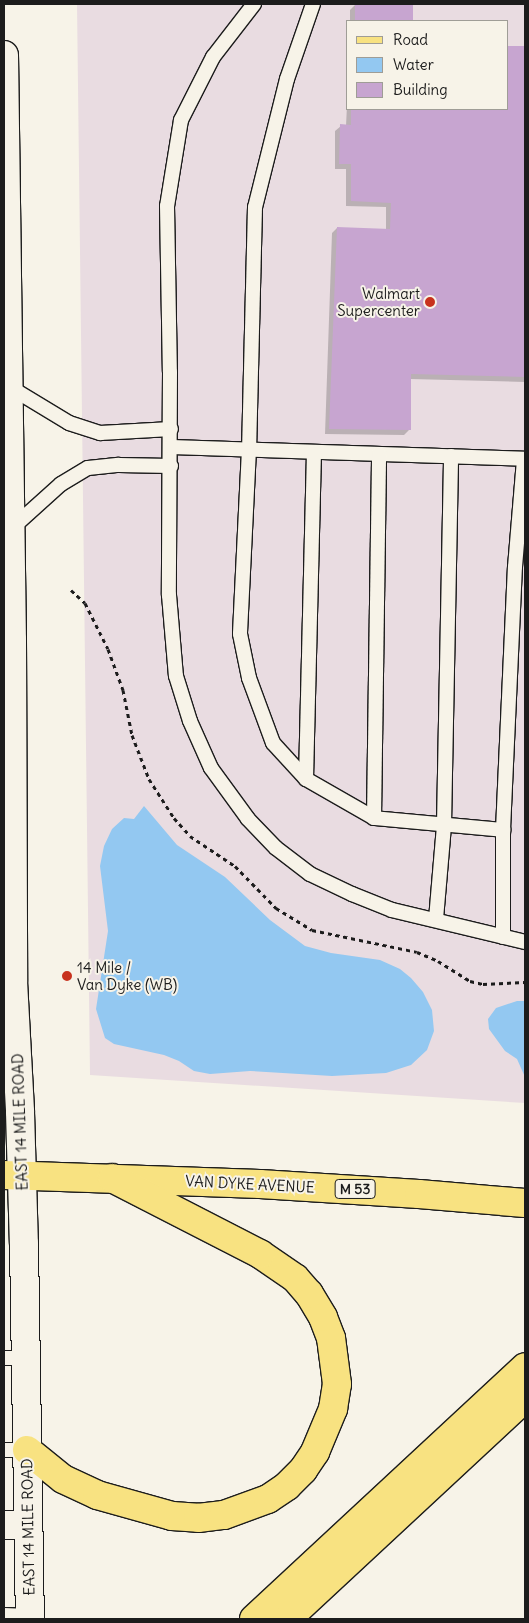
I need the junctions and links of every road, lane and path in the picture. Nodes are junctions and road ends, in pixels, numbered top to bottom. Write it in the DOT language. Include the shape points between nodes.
graph roads {
  1 [pos="254,4"];
  2 [pos="312,4"];
  3 [pos="4,55"];
  4 [pos="4,187"];
  5 [pos="8,386"];
  6 [pos="171,429"];
  7 [pos="171,447"];
  8 [pos="249,449"];
  9 [pos="314,452"];
  10 [pos="379,454"];
  11 [pos="451,456"];
  12 [pos="525,459"];
  13 [pos="171,466"];
  14 [pos="11,530"];
  15 [pos="306,779"];
  16 [pos="374,818"];
  17 [pos="444,825"];
  18 [pos="503,830"];
  19 [pos="436,919"];
  20 [pos="503,937"];
  21 [pos="525,942"];
  22 [pos="13,1175"];
  23 [pos="112,1178"];
  24 [pos="525,1203"];
  25 [pos="15,1358"];
  26 [pos="525,1367"];
  27 [pos="525,1398"];
  28 [pos="16,1450"];
  29 [pos="16,1525"];
  30 [pos="21,1617"];
  31 [pos="254,1619"];
  32 [pos="287,1619"];
  1 -- 6 [label="lane" via="213,57 181,120 167,206"];
  2 -- 8 [label="lane" via="287,79 255,207"];
  3 -- 4 [label="main road, EAST 14 MILE ROAD"];
  4 -- 5 [label="main road, EAST 14 MILE ROAD"];
  5 -- 6 [label="lane" via="69,423 100,433"];
  5 -- 14 [label="main road, EAST 14 MILE ROAD"];
  6 -- 7 [label="lane"];
  7 -- 8 [label="lane"];
  7 -- 13 [label="lane"];
  8 -- 9 [label="lane"];
  8 -- 15 [label="lane" via="240,634 249,678 274,743"];
  9 -- 10 [label="lane"];
  9 -- 15 [label="lane"];
  10 -- 11 [label="lane"];
  10 -- 16 [label="lane"];
  11 -- 12 [label="lane"];
  11 -- 17 [label="lane"];
  12 -- 18 [label="lane" via="515,567"];
  13 -- 14 [label="lane" via="88,468 61,484"];
  13 -- 19 [label="lane" via="169,595 176,676 190,721 211,768 248,819 276,848 310,874 392,910"];
  14 -- 22 [label="main road, EAST 14 MILE ROAD" via="15,849"];
  15 -- 16 [label="lane"];
  16 -- 17 [label="lane"];
  17 -- 18 [label="lane"];
  17 -- 19 [label="lane"];
  18 -- 20 [label="lane"];
  19 -- 20 [label="lane"];
  20 -- 21 [label="lane"];
  22 -- 23 [label="main road, VAN DYKE AVENUE / M 53"];
  22 -- 25 [label="main road, EAST 14 MILE ROAD"];
  23 -- 24 [label="main road, VAN DYKE AVENUE / M 53" via="327,1188"];
  23 -- 28 [label="main road" via="260,1254 295,1278 323,1317 331,1338 337,1384 334,1409 315,1452 287,1486 268,1499 224,1515 172,1516 97,1495 63,1480"];
  25 -- 28 [label="main road, EAST 14 MILE ROAD"];
  26 -- 31 [label="main road"];
  27 -- 32 [label="main road"];
  28 -- 29 [label="main road, EAST 14 MILE ROAD"];
  29 -- 30 [label="main road, EAST 14 MILE ROAD"];
}
